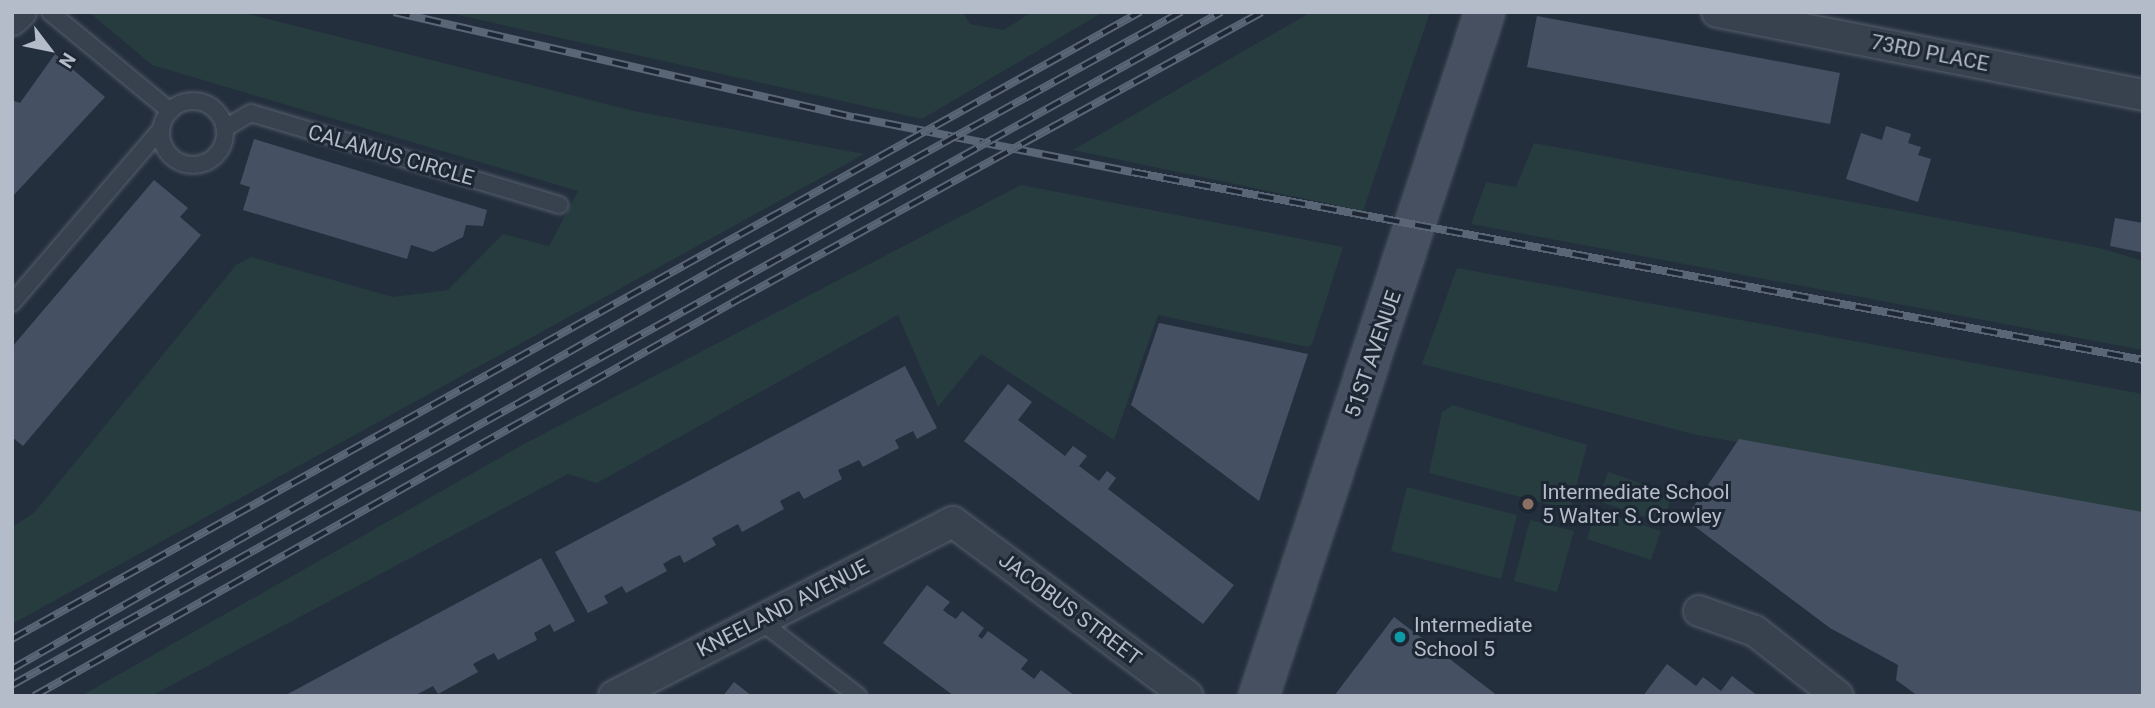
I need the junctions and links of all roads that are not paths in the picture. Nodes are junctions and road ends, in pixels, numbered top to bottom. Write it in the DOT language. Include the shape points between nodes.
graph roads {
  1 [pos="21,12"];
  2 [pos="50,12"];
  3 [pos="1485,12"];
  4 [pos="1717,12"];
  5 [pos="12,20"];
  6 [pos="2143,95"];
  7 [pos="170,111"];
  8 [pos="225,128"];
  9 [pos="161,130"];
  10 [pos="560,205"];
  11 [pos="12,303"];
  12 [pos="953,522"];
  13 [pos="1699,611"];
  14 [pos="758,620"];
  15 [pos="614,696"];
  16 [pos="858,696"];
  17 [pos="1187,696"];
  18 [pos="1259,696"];
  19 [pos="1839,696"];
  1 -- 5 [label="street"];
  2 -- 7 [label="lane"];
  3 -- 18 [label="street, 51ST AVENUE"];
  4 -- 6 [label="street, 73RD PLACE"];
  7 -- 8 [label="lane" via="188,101 207,104"];
  7 -- 9 [label="lane"];
  8 -- 9 [label="lane" via="216,156 188,165 164,149"];
  8 -- 10 [label="lane, CALAMUS CIRCLE" via="251,113"];
  9 -- 11 [label="lane"];
  12 -- 14 [label="street, KNEELAND AVENUE"];
  12 -- 17 [label="street, JACOBUS STREET"];
  13 -- 19 [label="street" via="1755,631"];
  14 -- 15 [label="street, KNEELAND AVENUE"];
  14 -- 16 [label="lane"];
}
